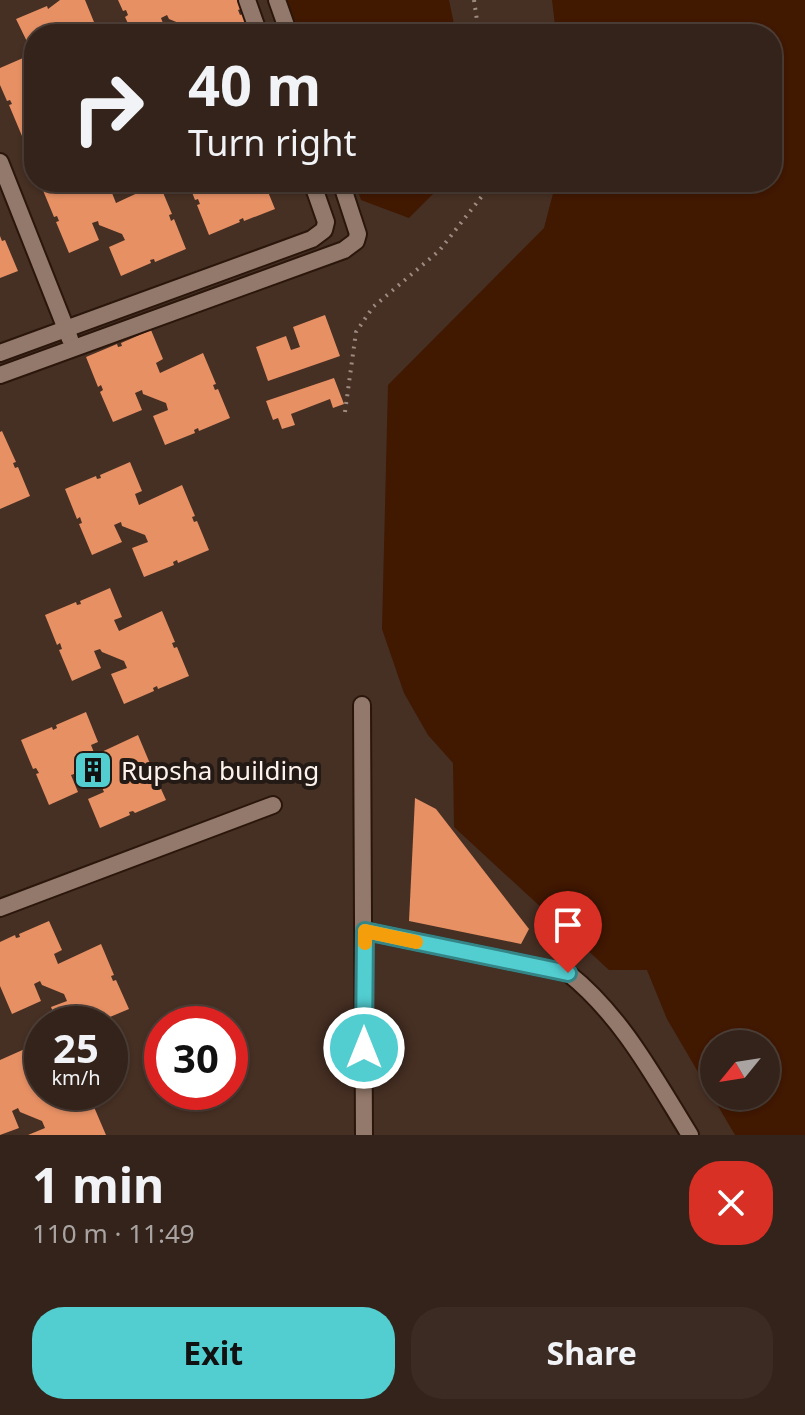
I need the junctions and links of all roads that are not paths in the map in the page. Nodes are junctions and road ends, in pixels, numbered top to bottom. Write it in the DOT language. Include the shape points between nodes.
graph roads {
  1 [pos="247,0"];
  2 [pos="277,0"];
  3 [pos="255,24"];
  4 [pos="285,24"];
  5 [pos="0,162"];
  6 [pos="316,192"];
  7 [pos="344,192"];
  8 [pos="66,329"];
  9 [pos="73,348"];
  10 [pos="0,353"];
  11 [pos="0,375"];
  12 [pos="362,705"];
  13 [pos="273,805"];
  14 [pos="0,908"];
  15 [pos="365,931"];
  16 [pos="364,1135"];
  17 [pos="690,1135"];
  1 -- 3 [label="street"];
  2 -- 4 [label="street"];
  5 -- 8 [label="street"];
  6 -- 8 [label="street" via="326,222 312,239"];
  7 -- 9 [label="street" via="358,234 344,250"];
  8 -- 9 [label="street"];
  8 -- 10 [label="street"];
  9 -- 11 [label="street"];
  12 -- 15 [label="street"];
  13 -- 14 [label="street"];
  15 -- 16 [label="street"];
  15 -- 17 [label="street" via="568,973 611,1013"];
}
